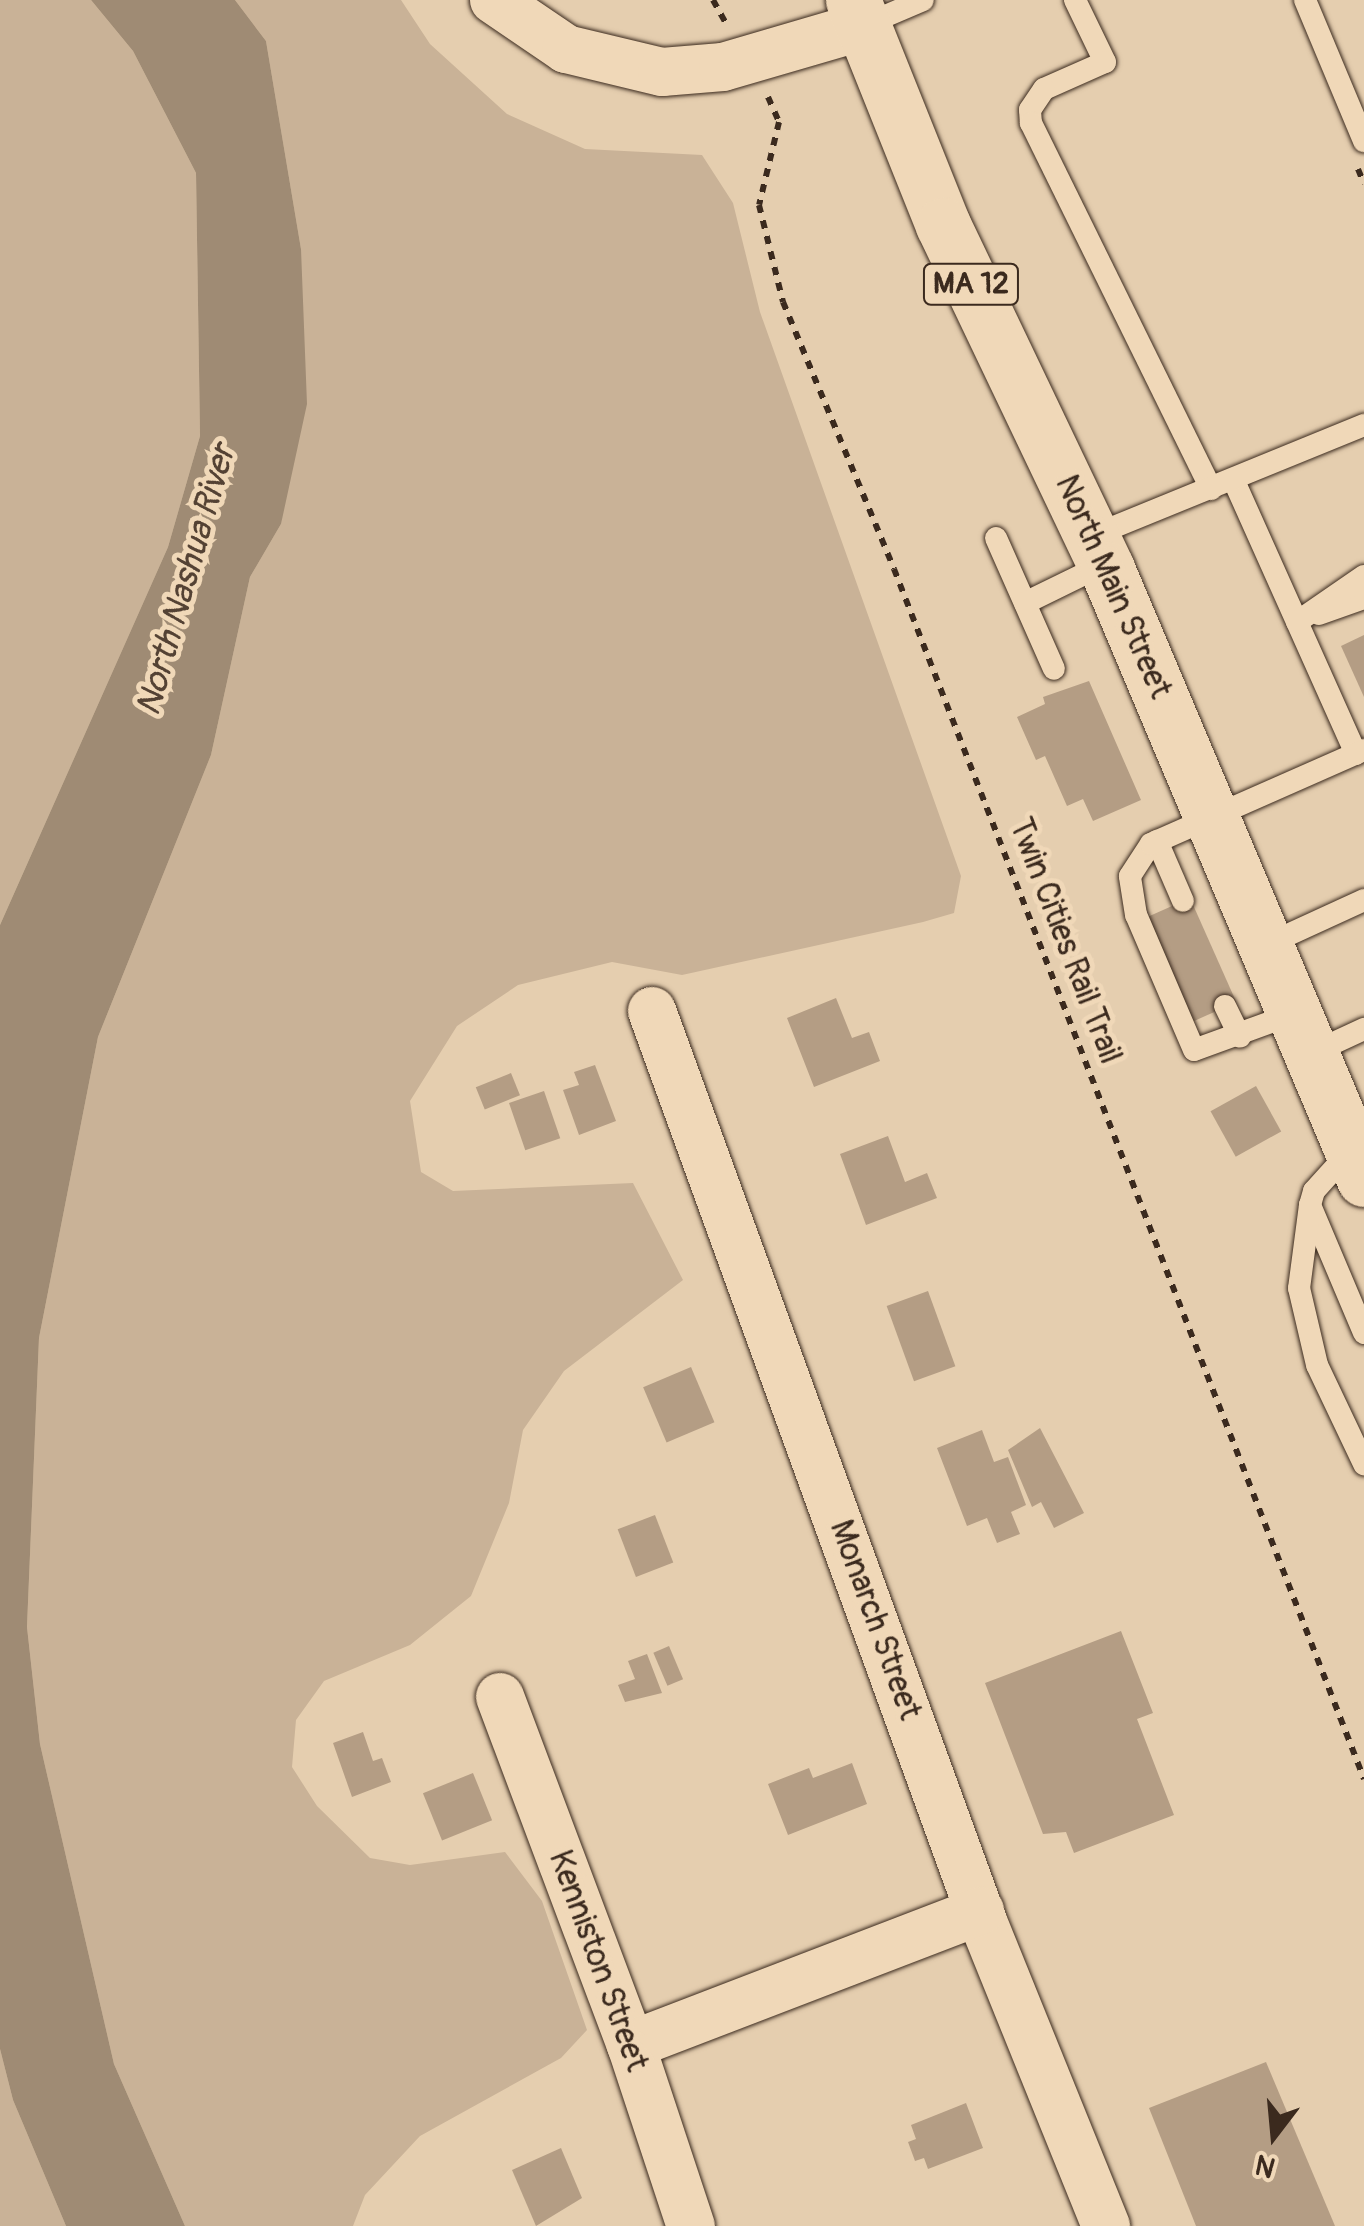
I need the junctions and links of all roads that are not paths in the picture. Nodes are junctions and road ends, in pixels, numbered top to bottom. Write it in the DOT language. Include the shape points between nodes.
graph roads {
  1 [pos="494,0"];
  2 [pos="923,0"];
  3 [pos="1075,0"];
  4 [pos="1305,0"];
  5 [pos="857,14"];
  6 [pos="1364,140"];
  7 [pos="1364,425"];
  8 [pos="1234,480"];
  9 [pos="1211,489"];
  10 [pos="996,538"];
  11 [pos="1099,550"];
  12 [pos="1364,576"];
  13 [pos="1364,598"];
  14 [pos="1025,603"];
  15 [pos="1297,622"];
  16 [pos="1054,669"];
  17 [pos="1360,752"];
  18 [pos="1210,815"];
  19 [pos="1157,841"];
  20 [pos="1183,901"];
  21 [pos="1362,904"];
  22 [pos="1264,946"];
  23 [pos="1226,1006"];
  24 [pos="652,1011"];
  25 [pos="1364,1029"];
  26 [pos="1302,1034"];
  27 [pos="1240,1037"];
  28 [pos="1354,1136"];
  29 [pos="1310,1206"];
  30 [pos="1364,1333"];
  31 [pos="1364,1464"];
  32 [pos="500,1697"];
  33 [pos="980,1911"];
  34 [pos="631,2045"];
  35 [pos="691,2226"];
  36 [pos="1106,2226"];
  1 -- 5 [label="street" via="566,48 662,72 723,67"];
  2 -- 5 [label="lane"];
  3 -- 9 [label="lane" via="1104,62 1044,89 1030,110 1031,123"];
  4 -- 6 [label="lane"];
  5 -- 11 [label="highway, North Main Street / MA 12" via="942,226"];
  7 -- 8 [label="lane"];
  8 -- 9 [label="lane"];
  8 -- 15 [label="lane"];
  9 -- 11 [label="lane"];
  10 -- 14 [label="lane"];
  11 -- 14 [label="lane"];
  11 -- 18 [label="highway, North Main Street / MA 12"];
  12 -- 15 [label="lane"];
  13 -- 15 [label="lane"];
  14 -- 16 [label="lane"];
  15 -- 17 [label="lane"];
  17 -- 18 [label="lane"];
  18 -- 19 [label="lane"];
  18 -- 22 [label="highway, North Main Street / MA 12"];
  19 -- 20 [label="lane"];
  19 -- 27 [label="lane" via="1139,854 1130,889 1190,1046 1202,1052"];
  21 -- 22 [label="lane"];
  22 -- 26 [label="highway, North Main Street / MA 12"];
  23 -- 27 [label="lane"];
  24 -- 33 [label="street, Monarch Street"];
  25 -- 26 [label="lane"];
  26 -- 27 [label="lane"];
  26 -- 28 [label="highway, North Main Street / MA 12"];
  28 -- 29 [label="lane"];
  29 -- 30 [label="lane"];
  29 -- 31 [label="lane" via="1300,1288 1317,1365"];
  32 -- 34 [label="street, Kenniston Street"];
  33 -- 34 [label="street"];
  33 -- 36 [label="street, Monarch Street"];
  34 -- 35 [label="street, Kenniston Street"];
}
